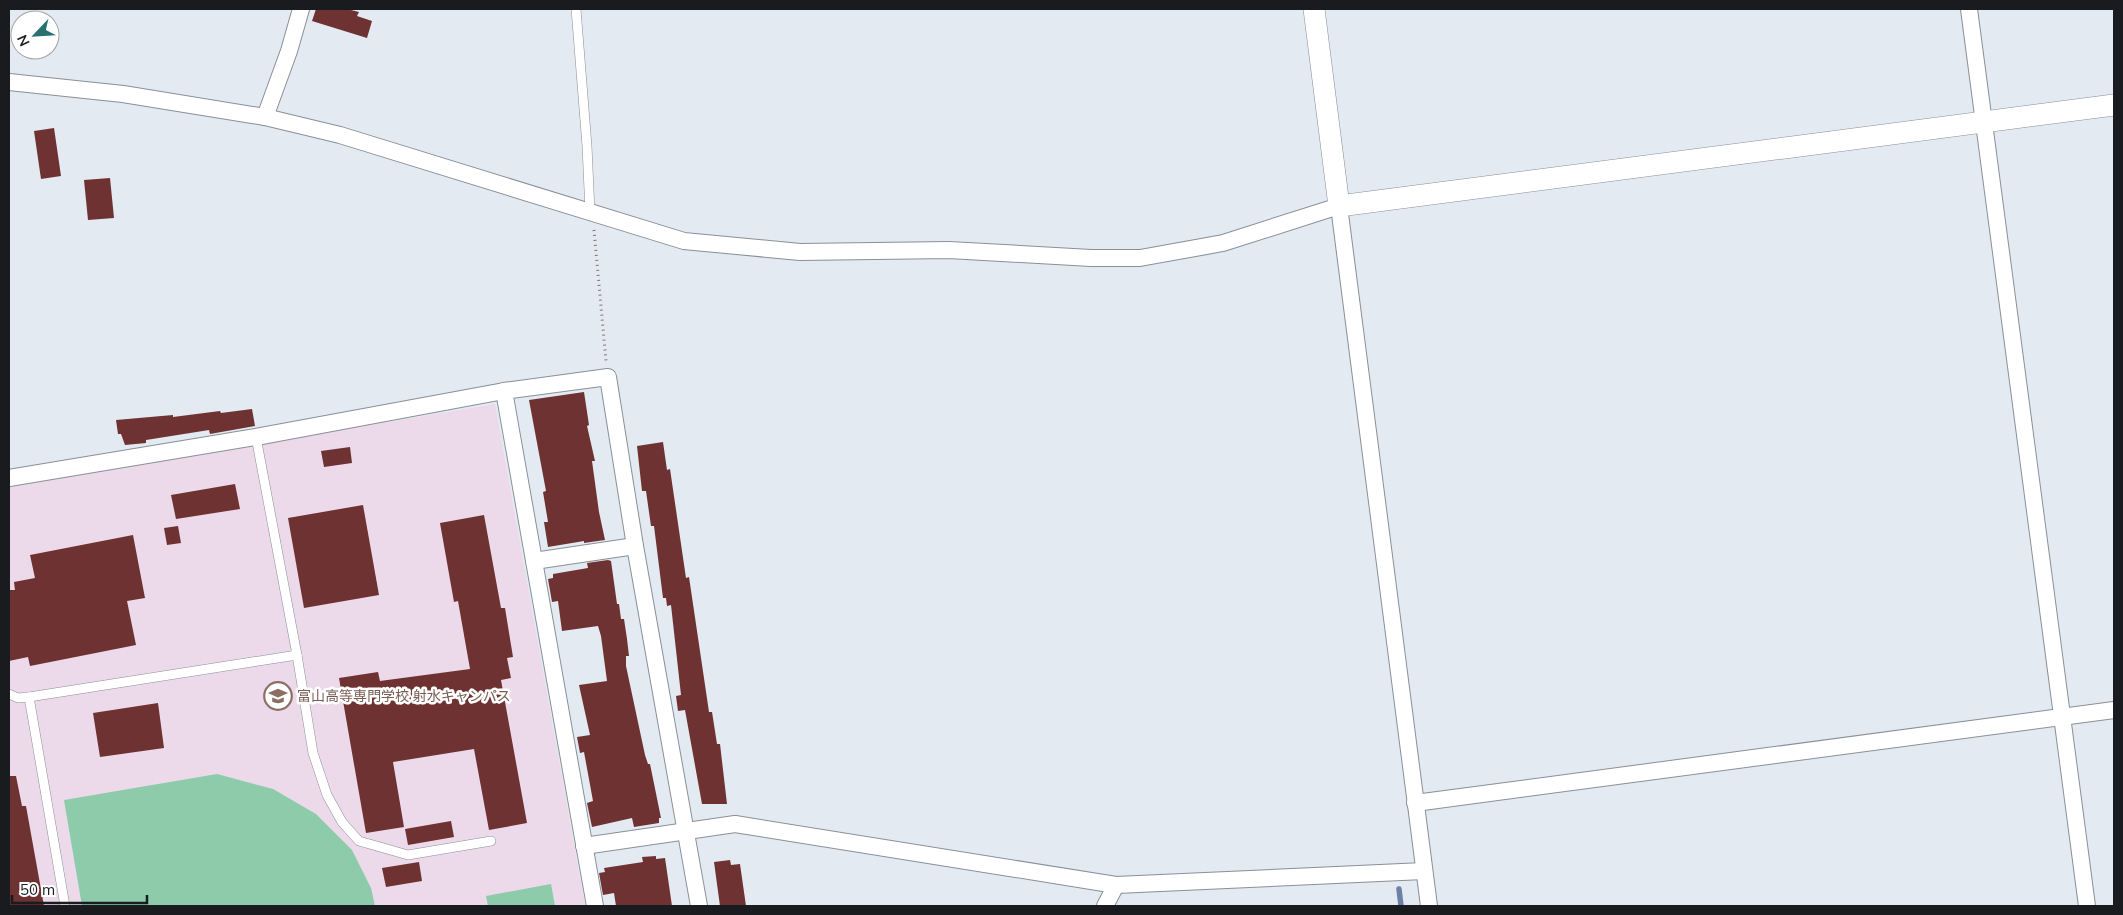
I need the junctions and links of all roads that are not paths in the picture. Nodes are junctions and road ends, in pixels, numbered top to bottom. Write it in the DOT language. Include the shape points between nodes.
graph roads {
  1 [pos="301,9"];
  2 [pos="576,9"];
  3 [pos="1314,9"];
  4 [pos="1969,9"];
  5 [pos="9,82"];
  6 [pos="2114,105"];
  7 [pos="265,117"];
  8 [pos="1983,121"];
  9 [pos="1330,209"];
  10 [pos="590,212"];
  11 [pos="504,391"];
  12 [pos="256,437"];
  13 [pos="9,478"];
  14 [pos="635,546"];
  15 [pos="534,561"];
  16 [pos="297,654"];
  17 [pos="9,694"];
  18 [pos="29,697"];
  19 [pos="2114,710"];
  20 [pos="2062,716"];
  21 [pos="1415,803"];
  22 [pos="686,832"];
  23 [pos="491,841"];
  24 [pos="584,846"];
  25 [pos="1420,871"];
  26 [pos="1116,885"];
  27 [pos="65,906"];
  28 [pos="594,906"];
  29 [pos="699,906"];
  30 [pos="1105,906"];
  31 [pos="1429,906"];
  32 [pos="2087,906"];
  1 -- 7 [label="street"];
  2 -- 10 [label="lane"];
  3 -- 9 [label="street"];
  4 -- 8 [label="street"];
  5 -- 7 [label="street" via="123,94"];
  6 -- 8 [label="street"];
  7 -- 10 [label="street" via="340,135"];
  8 -- 9 [label="street"];
  8 -- 20 [label="street"];
  9 -- 10 [label="street" via="1223,243 1140,258 949,250 790,251 684,240"];
  9 -- 21 [label="street"];
  11 -- 12 [label="street"];
  11 -- 14 [label="street" via="608,377"];
  11 -- 15 [label="street"];
  12 -- 13 [label="street"];
  12 -- 16 [label="lane"];
  14 -- 15 [label="street"];
  14 -- 22 [label="street"];
  15 -- 24 [label="street"];
  16 -- 18 [label="lane"];
  16 -- 23 [label="lane" via="313,753 327,795 342,822 359,840 408,855"];
  17 -- 18 [label="lane" via="18,698"];
  18 -- 27 [label="lane"];
  19 -- 20 [label="street"];
  20 -- 21 [label="street"];
  20 -- 32 [label="street"];
  21 -- 25 [label="street"];
  22 -- 24 [label="street"];
  22 -- 26 [label="street" via="735,824"];
  22 -- 29 [label="street"];
  24 -- 28 [label="street"];
  25 -- 26 [label="street"];
  25 -- 31 [label="street"];
  26 -- 30 [label="street"];
}
